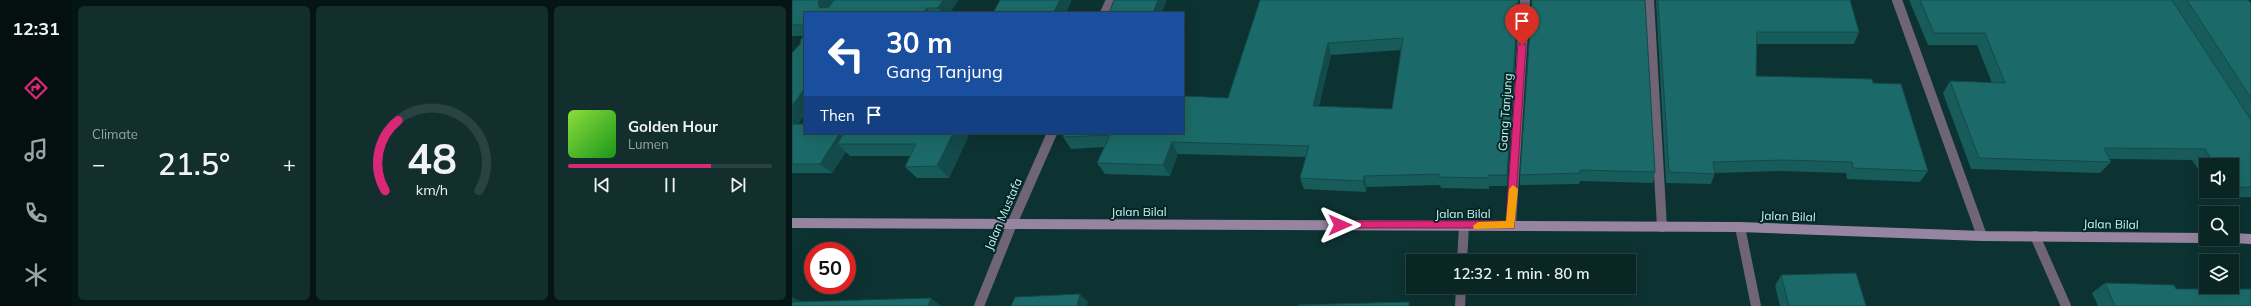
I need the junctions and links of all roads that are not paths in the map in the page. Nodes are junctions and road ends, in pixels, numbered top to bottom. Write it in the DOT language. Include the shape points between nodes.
graph roads {
  1 [pos="1111,0"];
  2 [pos="1525,0"];
  3 [pos="1649,0"];
  4 [pos="1897,0"];
  5 [pos="1105,12"];
  6 [pos="1052,134"];
  7 [pos="792,223"];
  8 [pos="1012,224"];
  9 [pos="1464,226"];
  10 [pos="1511,226"];
  11 [pos="1662,227"];
  12 [pos="1740,227"];
  13 [pos="1982,236"];
  14 [pos="2035,236"];
  15 [pos="2199,238"];
  16 [pos="2239,238"];
  17 [pos="2251,239"];
  18 [pos="1462,254"];
  19 [pos="1461,294"];
  20 [pos="979,306"];
  21 [pos="1460,306"];
  22 [pos="1756,306"];
  23 [pos="2066,306"];
  1 -- 5 [label="street"];
  2 -- 10 [label="street, Gang Tanjung"];
  3 -- 11 [label="street"];
  4 -- 13 [label="street"];
  6 -- 8 [label="street, Jalan Mustafa"];
  7 -- 8 [label="main road, Jalan Bilal"];
  8 -- 9 [label="main road, Jalan Bilal"];
  8 -- 20 [label="street, Jalan Mustafa"];
  9 -- 10 [label="main road, Jalan Bilal"];
  9 -- 18 [label="street"];
  10 -- 11 [label="main road, Jalan Bilal"];
  11 -- 12 [label="main road, Jalan Bilal"];
  12 -- 13 [label="main road, Jalan Bilal"];
  12 -- 22 [label="street"];
  13 -- 14 [label="main road, Jalan Bilal"];
  14 -- 15 [label="main road, Jalan Bilal"];
  14 -- 23 [label="street"];
  16 -- 17 [label="main road"];
  19 -- 21 [label="street"];
}
